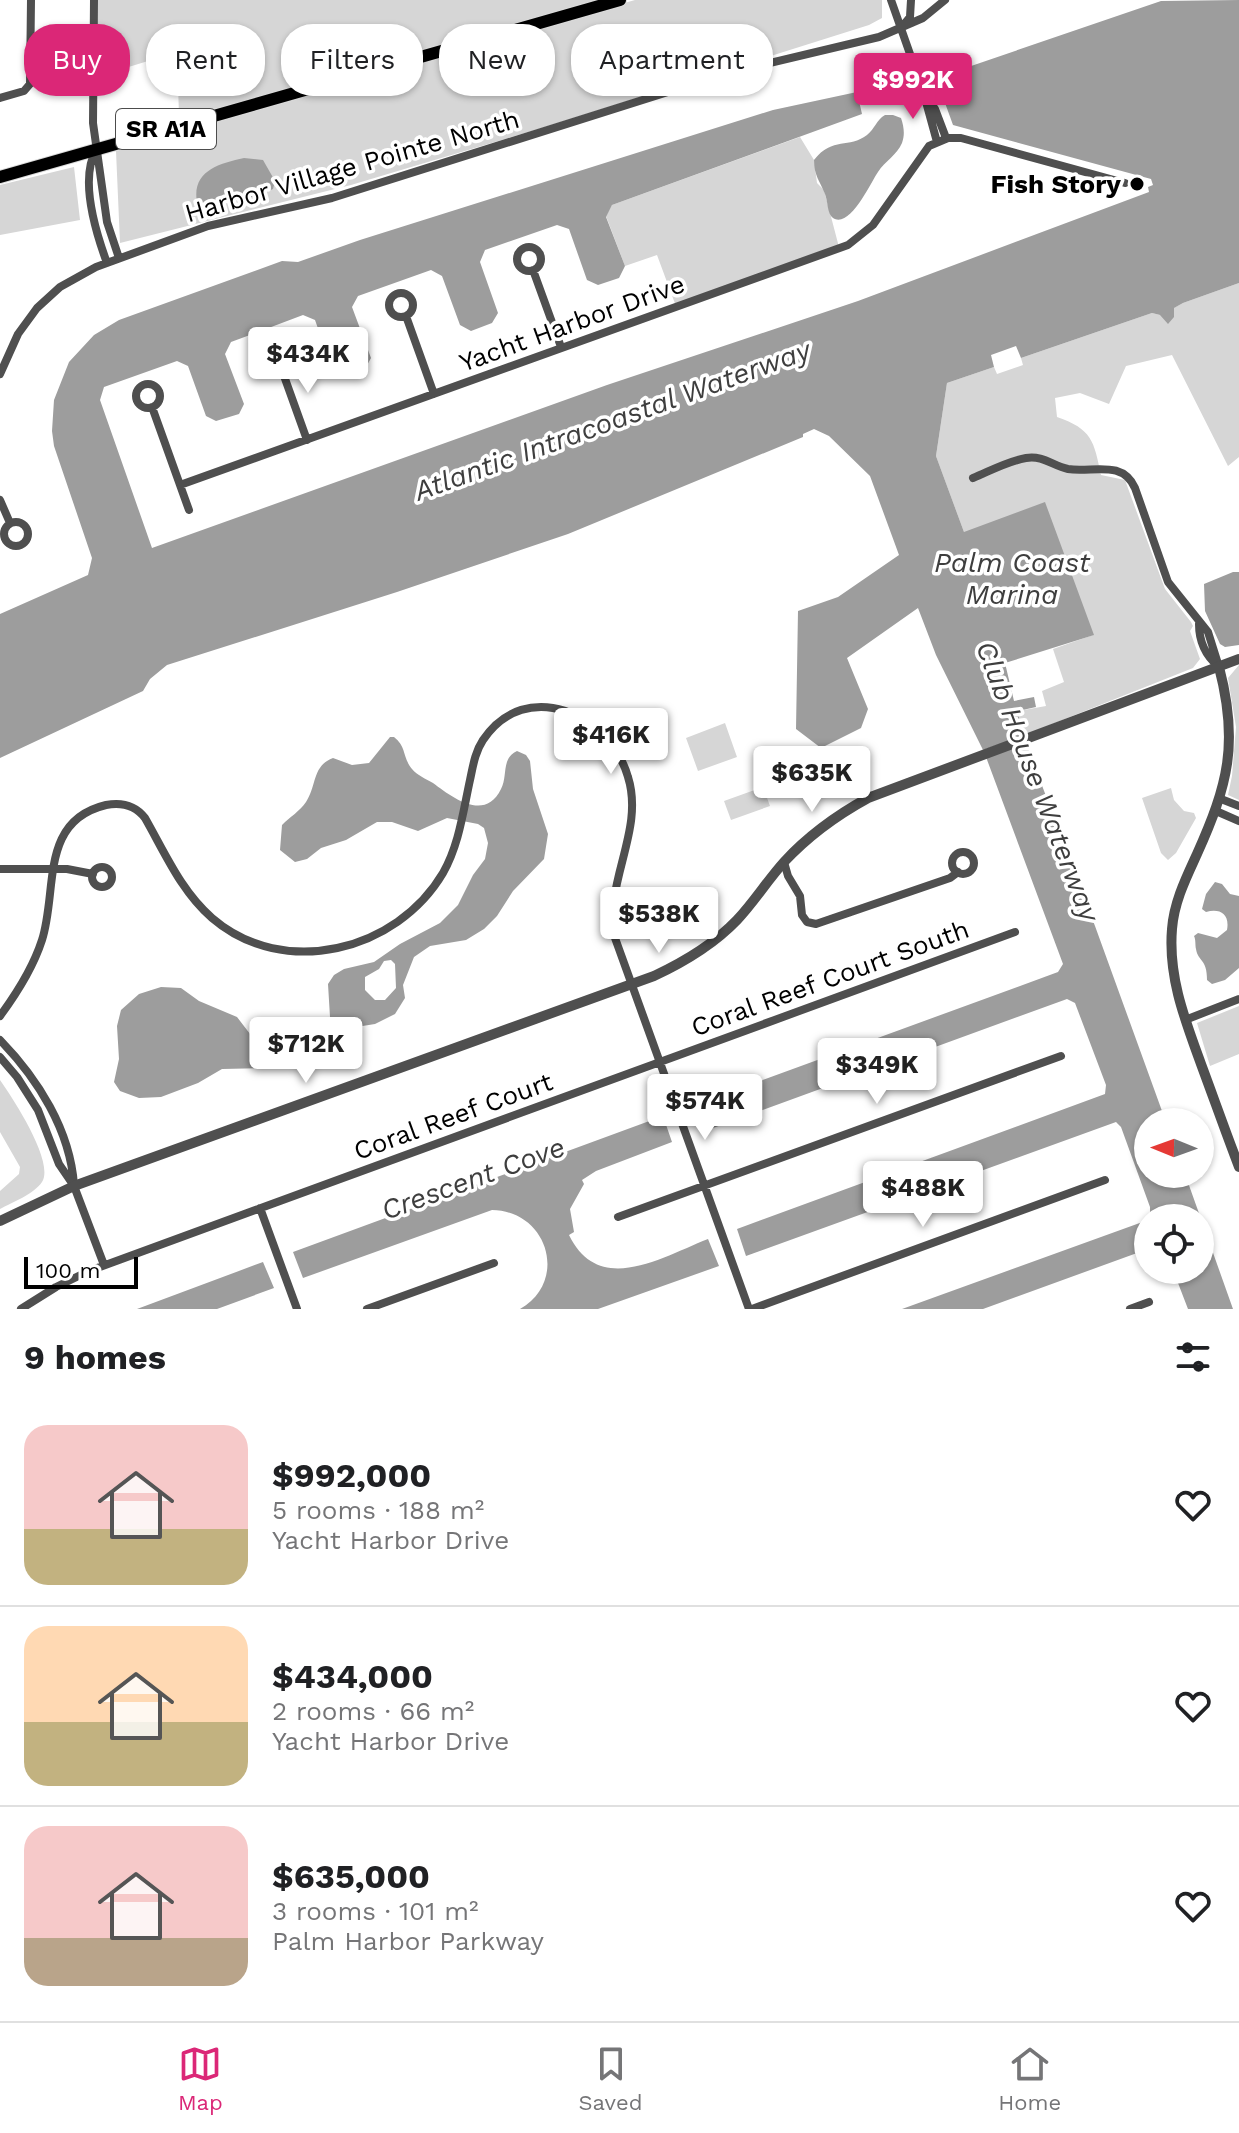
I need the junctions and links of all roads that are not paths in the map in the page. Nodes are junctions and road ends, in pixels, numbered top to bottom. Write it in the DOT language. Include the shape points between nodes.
graph roads {
  1 [pos="31,0"];
  2 [pos="94,0"];
  3 [pos="620,0"];
  4 [pos="911,0"];
  5 [pos="945,0"];
  6 [pos="895,3"];
  7 [pos="901,29"];
  8 [pos="0,98"];
  9 [pos="941,140"];
  10 [pos="96,150"];
  11 [pos="0,177"];
  12 [pos="1125,183"];
  13 [pos="119,258"];
  14 [pos="107,263"];
  15 [pos="533,270"];
  16 [pos="406,316"];
  17 [pos="561,347"];
  18 [pos="279,362"];
  19 [pos="0,374"];
  20 [pos="434,394"];
  21 [pos="152,407"];
  22 [pos="307,440"];
  23 [pos="973,478"];
  24 [pos="180,485"];
  25 [pos="0,500"];
  26 [pos="189,510"];
  27 [pos="10,523"];
  28 [pos="1239,659"];
  29 [pos="1219,667"];
  30 [pos="1221,799"];
  31 [pos="1239,806"];
  32 [pos="1216,811"];
  33 [pos="1239,821"];
  34 [pos="784,862"];
  35 [pos="0,869"];
  36 [pos="53,869"];
  37 [pos="958,872"];
  38 [pos="93,874"];
  39 [pos="1015,932"];
  40 [pos="631,985"];
  41 [pos="1239,999"];
  42 [pos="0,1016"];
  43 [pos="1185,1020"];
  44 [pos="0,1040"];
  45 [pos="1061,1056"];
  46 [pos="0,1057"];
  47 [pos="659,1062"];
  48 [pos="63,1135"];
  49 [pos="50,1140"];
  50 [pos="1239,1167"];
  51 [pos="1105,1180"];
  52 [pos="74,1186"];
  53 [pos="705,1187"];
  54 [pos="260,1208"];
  55 [pos="618,1217"];
  56 [pos="0,1221"];
  57 [pos="494,1263"];
  58 [pos="104,1265"];
  59 [pos="1149,1302"];
  60 [pos="21,1309"];
  61 [pos="297,1309"];
  62 [pos="367,1309"];
  63 [pos="751,1309"];
  64 [pos="1130,1309"];
  1 -- 8 [label="street" via="29,87"];
  2 -- 10 [label="street"];
  3 -- 10 [label="main road, SR A1A"];
  4 -- 7 [label="street" via="910,17"];
  5 -- 7 [label="street, Harbor Village Pointe North"];
  6 -- 7 [label="street"];
  7 -- 9 [label="street" via="923,91 935,109"];
  7 -- 13 [label="street, Harbor Village Pointe North" via="728,73 332,198 217,223"];
  9 -- 12 [label="street" via="961,138"];
  9 -- 17 [label="street, Yacht Harbor Drive" via="928,147 873,225 852,243"];
  10 -- 11 [label="main road, SR A1A"];
  10 -- 13 [label="street" via="107,222"];
  10 -- 14 [label="street" via="89,166 90,193"];
  13 -- 14 [label="street, Harbor Village Pointe North"];
  14 -- 19 [label="street, Harbor Village Pointe North" via="68,282 37,308"];
  15 -- 17 [label="street"];
  16 -- 20 [label="street"];
  17 -- 20 [label="street, Yacht Harbor Drive"];
  18 -- 22 [label="street"];
  20 -- 22 [label="street, Yacht Harbor Drive"];
  21 -- 24 [label="street"];
  22 -- 24 [label="street, Yacht Harbor Drive"];
  23 -- 29 [label="street" via="1034,458 1073,470 1107,468 1129,478 1168,582 1208,632"];
  24 -- 26 [label="street"];
  25 -- 27 [label="street"];
  28 -- 29 [label="street"];
  29 -- 30 [label="street" via="1232,731"];
  29 -- 34 [label="street" via="868,798 833,819"];
  30 -- 31 [label="street"];
  30 -- 32 [label="street"];
  32 -- 33 [label="street"];
  32 -- 43 [label="street" via="1173,921 1172,968"];
  34 -- 37 [label="street" via="804,918 816,924"];
  34 -- 40 [label="street" via="724,932 679,964"];
  35 -- 36 [label="street"];
  36 -- 38 [label="street"];
  36 -- 40 [label="street" via="60,839 74,821 105,806 129,805 145,818 186,891 215,921 279,950 306,952 356,944 417,908 437,883 458,836 484,739 521,711 565,710 607,738 624,764 632,796 612,913 616,944"];
  36 -- 42 [label="street" via="41,942"];
  39 -- 47 [label="street, Coral Reef Court South"];
  40 -- 47 [label="street"];
  40 -- 52 [label="street"];
  41 -- 43 [label="street"];
  43 -- 50 [label="street"];
  44 -- 48 [label="street" via="39,1087"];
  45 -- 53 [label="street"];
  46 -- 49 [label="street" via="29,1094"];
  47 -- 53 [label="street"];
  47 -- 54 [label="street, Coral Reef Court"];
  48 -- 49 [label="street"];
  48 -- 52 [label="street" via="73,1161"];
  49 -- 52 [label="street"];
  51 -- 63 [label="street"];
  52 -- 56 [label="street"];
  52 -- 58 [label="street"];
  53 -- 55 [label="street"];
  53 -- 63 [label="street"];
  54 -- 58 [label="street, Coral Reef Court"];
  54 -- 61 [label="street"];
  57 -- 62 [label="street"];
  58 -- 60 [label="street, Coral Reef Court"];
  59 -- 64 [label="street"];
}
